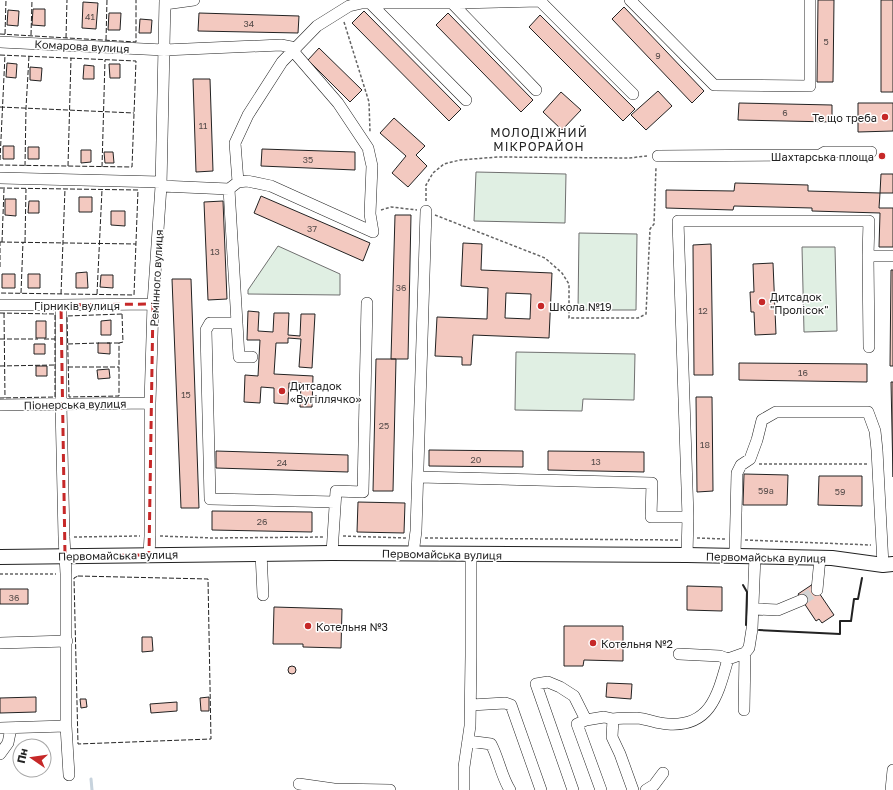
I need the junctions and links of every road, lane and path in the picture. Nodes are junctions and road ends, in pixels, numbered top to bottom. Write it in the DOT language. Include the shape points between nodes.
graph roads {
  1 [pos="194,0"];
  2 [pos="630,0"];
  3 [pos="810,0"];
  4 [pos="541,1"];
  5 [pos="165,2"];
  6 [pos="355,2"];
  7 [pos="370,3"];
  8 [pos="452,3"];
  9 [pos="344,9"];
  10 [pos="0,42"];
  11 [pos="164,50"];
  12 [pos="294,50"];
  13 [pos="536,90"];
  14 [pos="633,94"];
  15 [pos="466,100"];
  16 [pos="368,148"];
  17 [pos="658,156"];
  18 [pos="871,156"];
  19 [pos="0,178"];
  20 [pos="238,182"];
  21 [pos="161,184"];
  22 [pos="229,189"];
  23 [pos="426,211"];
  24 [pos="370,214"];
  25 [pos="868,256"];
  26 [pos="893,256"];
  27 [pos="366,303"];
  28 [pos="153,304"];
  29 [pos="0,305"];
  30 [pos="61,305"];
  31 [pos="237,323"];
  32 [pos="869,347"];
  33 [pos="252,357"];
  34 [pos="150,403"];
  35 [pos="0,405"];
  36 [pos="61,405"];
  37 [pos="743,464"];
  38 [pos="878,464"];
  39 [pos="418,477"];
  40 [pos="335,502"];
  41 [pos="688,517"];
  42 [pos="150,536"];
  43 [pos="333,536"];
  44 [pos="64,537"];
  45 [pos="415,538"];
  46 [pos="688,538"];
  47 [pos="736,540"];
  48 [pos="882,545"];
  49 [pos="261,553"];
  50 [pos="332,553"];
  51 [pos="413,554"];
  52 [pos="470,554"];
  53 [pos="148,555"];
  54 [pos="688,555"];
  55 [pos="735,555"];
  56 [pos="65,556"];
  57 [pos="755,556"];
  58 [pos="0,557"];
  59 [pos="820,558"];
  60 [pos="890,566"];
  61 [pos="0,574"];
  62 [pos="66,574"];
  63 [pos="817,590"];
  64 [pos="263,595"];
  65 [pos="802,600"];
  66 [pos="753,609"];
  67 [pos="67,641"];
  68 [pos="0,642"];
  69 [pos="745,653"];
  70 [pos="679,654"];
  71 [pos="728,659"];
  72 [pos="471,705"];
  73 [pos="744,710"];
  74 [pos="612,718"];
  75 [pos="586,720"];
  76 [pos="66,726"];
  77 [pos="0,728"];
  78 [pos="11,728"];
  79 [pos="468,741"];
  80 [pos="0,754"];
  81 [pos="893,770"];
  82 [pos="663,773"];
  83 [pos="69,775"];
  84 [pos="299,784"];
  85 [pos="390,790"];
  86 [pos="464,790"];
  87 [pos="510,790"];
  88 [pos="541,790"];
  89 [pos="573,790"];
  90 [pos="601,790"];
  91 [pos="633,790"];
  92 [pos="646,790"];
  93 [pos="891,790"];
  1 -- 5 [label="street"];
  2 -- 3 [label="street" via="714,85 810,86"];
  4 -- 8 [label="street"];
  4 -- 14 [label="street"];
  5 -- 11 [label="street, Ремінного вулиця"];
  6 -- 7 [label="street"];
  6 -- 9 [label="street"];
  7 -- 8 [label="street"];
  7 -- 15 [label="street"];
  8 -- 13 [label="street"];
  9 -- 12 [label="street" via="317,26"];
  9 -- 16 [label="path" via="344,23 369,102"];
  10 -- 11 [label="street, Комарова вулиця"];
  11 -- 12 [label="street, Комарова вулиця" via="281,45"];
  11 -- 21 [label="street, Ремінного вулиця"];
  12 -- 16 [label="street" via="338,103"];
  12 -- 20 [label="street" via="282,62 248,115 235,143"];
  16 -- 24 [label="street" via="372,166"];
  17 -- 18 [label="street"];
  17 -- 23 [label="path" via="498,156 460,160 444,164 433,173 426,185"];
  17 -- 23 [label="path" via="654,224 650,230 646,314 638,318 569,318 568,284 562,273 544,258"];
  19 -- 21 [label="street"];
  20 -- 22 [label="street"];
  20 -- 24 [label="street" via="247,181 271,186 373,232"];
  21 -- 22 [label="street"];
  21 -- 28 [label="street, Ремінного вулиця"];
  22 -- 31 [label="street"];
  23 -- 24 [label="path" via="391,207"];
  23 -- 39 [label="street"];
  25 -- 26 [label="street"];
  25 -- 32 [label="street"];
  25 -- 41 [label="street" via="869,221 678,221"];
  27 -- 40 [label="street" via="363,492 336,491"];
  28 -- 30 [label="street, Гірників вулиця"];
  28 -- 34 [label="street, Ремінного вулиця"];
  29 -- 30 [label="street, Гірників вулиця"];
  30 -- 36 [label="street"];
  31 -- 33 [label="street" via="239,357"];
  31 -- 40 [label="street" via="210,323 206,330 210,498"];
  34 -- 36 [label="street, Піонерська вулиця"];
  34 -- 42 [label="street, Ремінного вулиця"];
  35 -- 36 [label="street, Піонерська вулиця"];
  36 -- 44 [label="street"];
  37 -- 38 [label="path"];
  37 -- 38 [label="street" via="750,459 762,420 776,412 868,412 875,432"];
  37 -- 47 [label="street" via="737,473"];
  38 -- 48 [label="street"];
  39 -- 41 [label="street" via="652,484 651,517"];
  39 -- 45 [label="street"];
  40 -- 43 [label="street"];
  41 -- 46 [label="street"];
  42 -- 43 [label="path"];
  42 -- 44 [label="path"];
  42 -- 53 [label="street, Ремінного вулиця"];
  43 -- 45 [label="path"];
  43 -- 50 [label="street"];
  44 -- 56 [label="street"];
  45 -- 46 [label="path"];
  45 -- 51 [label="street"];
  46 -- 47 [label="path"];
  46 -- 54 [label="street"];
  47 -- 48 [label="path"];
  47 -- 55 [label="street"];
  48 -- 60 [label="street"];
  49 -- 50 [label="main road, Первомайська вулиця"];
  49 -- 53 [label="main road, Первомайська вулиця"];
  49 -- 64 [label="street"];
  50 -- 51 [label="main road, Первомайська вулиця"];
  51 -- 52 [label="main road, Первомайська вулиця"];
  52 -- 54 [label="main road, Первомайська вулиця"];
  52 -- 72 [label="street"];
  53 -- 56 [label="main road, Первомайська вулиця"];
  54 -- 55 [label="main road, Первомайська вулиця"];
  55 -- 57 [label="main road, Первомайська вулиця"];
  56 -- 58 [label="main road, Первомайська вулиця"];
  56 -- 62 [label="street"];
  57 -- 59 [label="main road, Первомайська вулиця"];
  57 -- 66 [label="street"];
  59 -- 60 [label="main road, Первомайська вулиця"];
  59 -- 63 [label="street"];
  61 -- 62 [label="path"];
  62 -- 67 [label="street"];
  65 -- 66 [label="street" via="778,610"];
  66 -- 69 [label="street" via="749,648"];
  67 -- 68 [label="street"];
  67 -- 76 [label="street"];
  69 -- 71 [label="street"];
  69 -- 73 [label="street"];
  70 -- 71 [label="street" via="720,656"];
  71 -- 74 [label="street" via="721,683 703,716 689,723 667,724 638,718"];
  72 -- 79 [label="street"];
  72 -- 88 [label="street" via="511,705"];
  74 -- 75 [label="street" via="604,716"];
  74 -- 91 [label="street" via="612,737"];
  75 -- 89 [label="street" via="574,696 548,682 536,684"];
  75 -- 90 [label="street" via="577,724"];
  76 -- 78 [label="street"];
  76 -- 83 [label="street"];
  77 -- 78 [label="street"];
  78 -- 80 [label="street" via="8,743"];
  79 -- 86 [label="street"];
  79 -- 87 [label="street" via="491,744"];
  81 -- 93 [label="street"];
  82 -- 92 [label="street" via="654,786"];
  84 -- 85 [label="street" via="334,789"];
}
